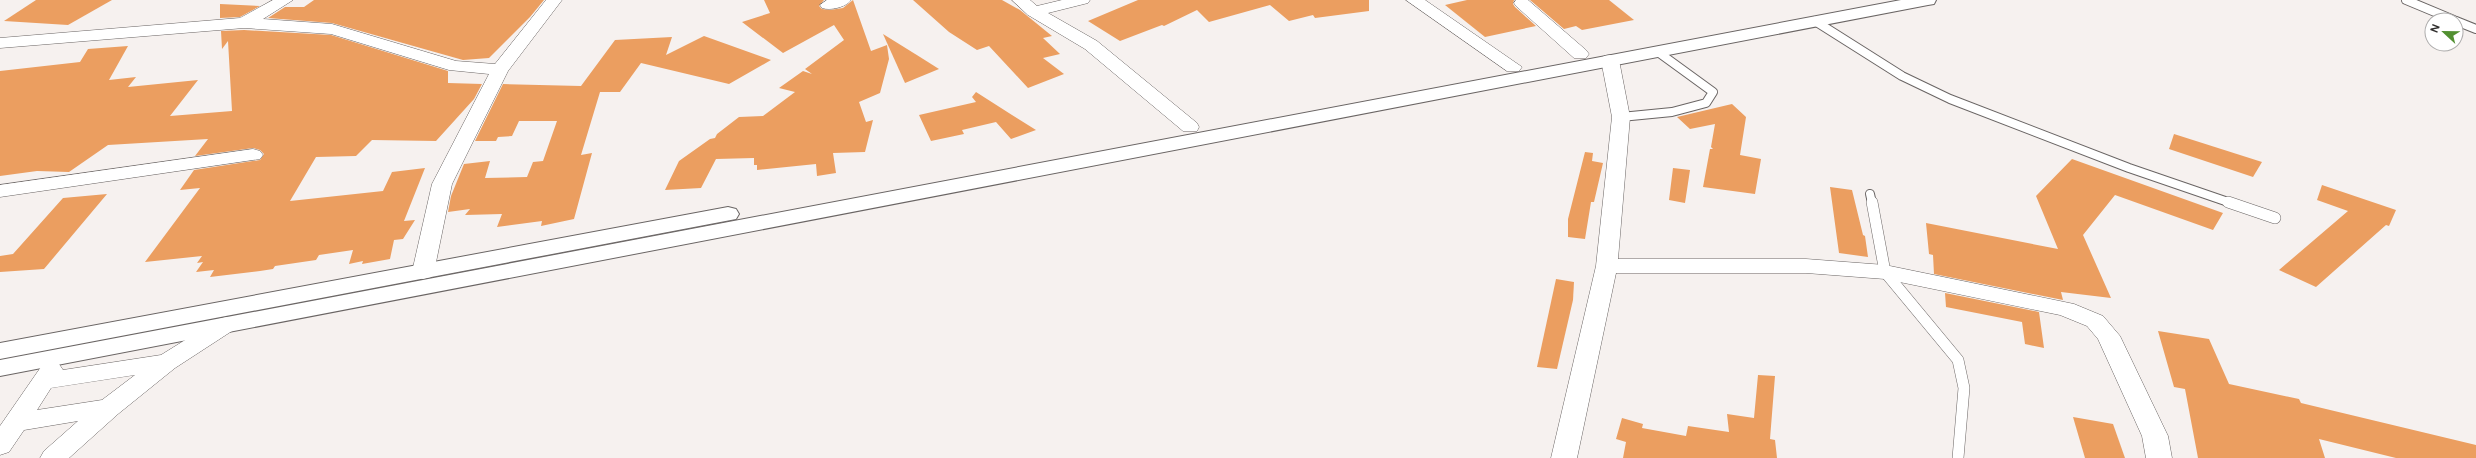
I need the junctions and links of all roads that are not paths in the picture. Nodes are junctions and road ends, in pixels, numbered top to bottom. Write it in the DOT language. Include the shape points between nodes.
graph roads {
  1 [pos="285,0"];
  2 [pos="554,0"];
  3 [pos="1020,0"];
  4 [pos="1082,0"];
  5 [pos="1414,0"];
  6 [pos="1859,0"];
  7 [pos="1928,0"];
  8 [pos="2406,0"];
  9 [pos="1522,3"];
  10 [pos="1034,12"];
  11 [pos="2435,12"];
  12 [pos="1815,21"];
  13 [pos="244,22"];
  14 [pos="2464,24"];
  15 [pos="2476,30"];
  16 [pos="0,43"];
  17 [pos="1658,52"];
  18 [pos="1580,54"];
  19 [pos="1610,60"];
  20 [pos="1513,67"];
  21 [pos="500,70"];
  22 [pos="1621,117"];
  23 [pos="1190,127"];
  24 [pos="253,155"];
  25 [pos="0,191"];
  26 [pos="1870,194"];
  27 [pos="2275,218"];
  28 [pos="1607,266"];
  29 [pos="423,272"];
  30 [pos="1885,272"];
  31 [pos="227,324"];
  32 [pos="0,351"];
  33 [pos="60,356"];
  34 [pos="168,362"];
  35 [pos="0,368"];
  36 [pos="44,381"];
  37 [pos="109,408"];
  38 [pos="16,422"];
  39 [pos="0,446"];
  40 [pos="53,458"];
  41 [pos="1564,458"];
  42 [pos="1958,458"];
  43 [pos="2159,458"];
  1 -- 13 [label="street"];
  2 -- 21 [label="street"];
  3 -- 10 [label="street"];
  4 -- 10 [label="street"];
  5 -- 20 [label="street"];
  6 -- 18 [label="street"];
  7 -- 12 [label="street"];
  8 -- 11 [label="lane"];
  9 -- 18 [label="street"];
  10 -- 23 [label="street" via="1091,45"];
  12 -- 17 [label="street"];
  12 -- 27 [label="lane" via="1902,76 1950,99 2129,168"];
  13 -- 16 [label="street"];
  13 -- 21 [label="street" via="332,29 455,66"];
  14 -- 15 [label="lane"];
  17 -- 19 [label="street"];
  17 -- 22 [label="lane" via="1713,92 1706,103 1672,112"];
  18 -- 20 [label="street"];
  19 -- 22 [label="street"];
  19 -- 31 [label="street"];
  20 -- 23 [label="street"];
  21 -- 29 [label="street" via="442,184"];
  22 -- 28 [label="street"];
  23 -- 29 [label="street"];
  24 -- 25 [label="street"];
  26 -- 30 [label="lane"];
  28 -- 30 [label="street" via="1806,266"];
  28 -- 41 [label="street"];
  29 -- 32 [label="street"];
  30 -- 42 [label="lane" via="1958,360 1964,388"];
  30 -- 43 [label="street" via="2066,309 2095,321 2108,336 2155,436"];
  31 -- 33 [label="street"];
  31 -- 34 [label="street"];
  33 -- 35 [label="street"];
  33 -- 36 [label="street"];
  34 -- 36 [label="street"];
  34 -- 37 [label="street"];
  36 -- 38 [label="street"];
  37 -- 38 [label="street"];
  37 -- 40 [label="street"];
  38 -- 39 [label="street"];
}
